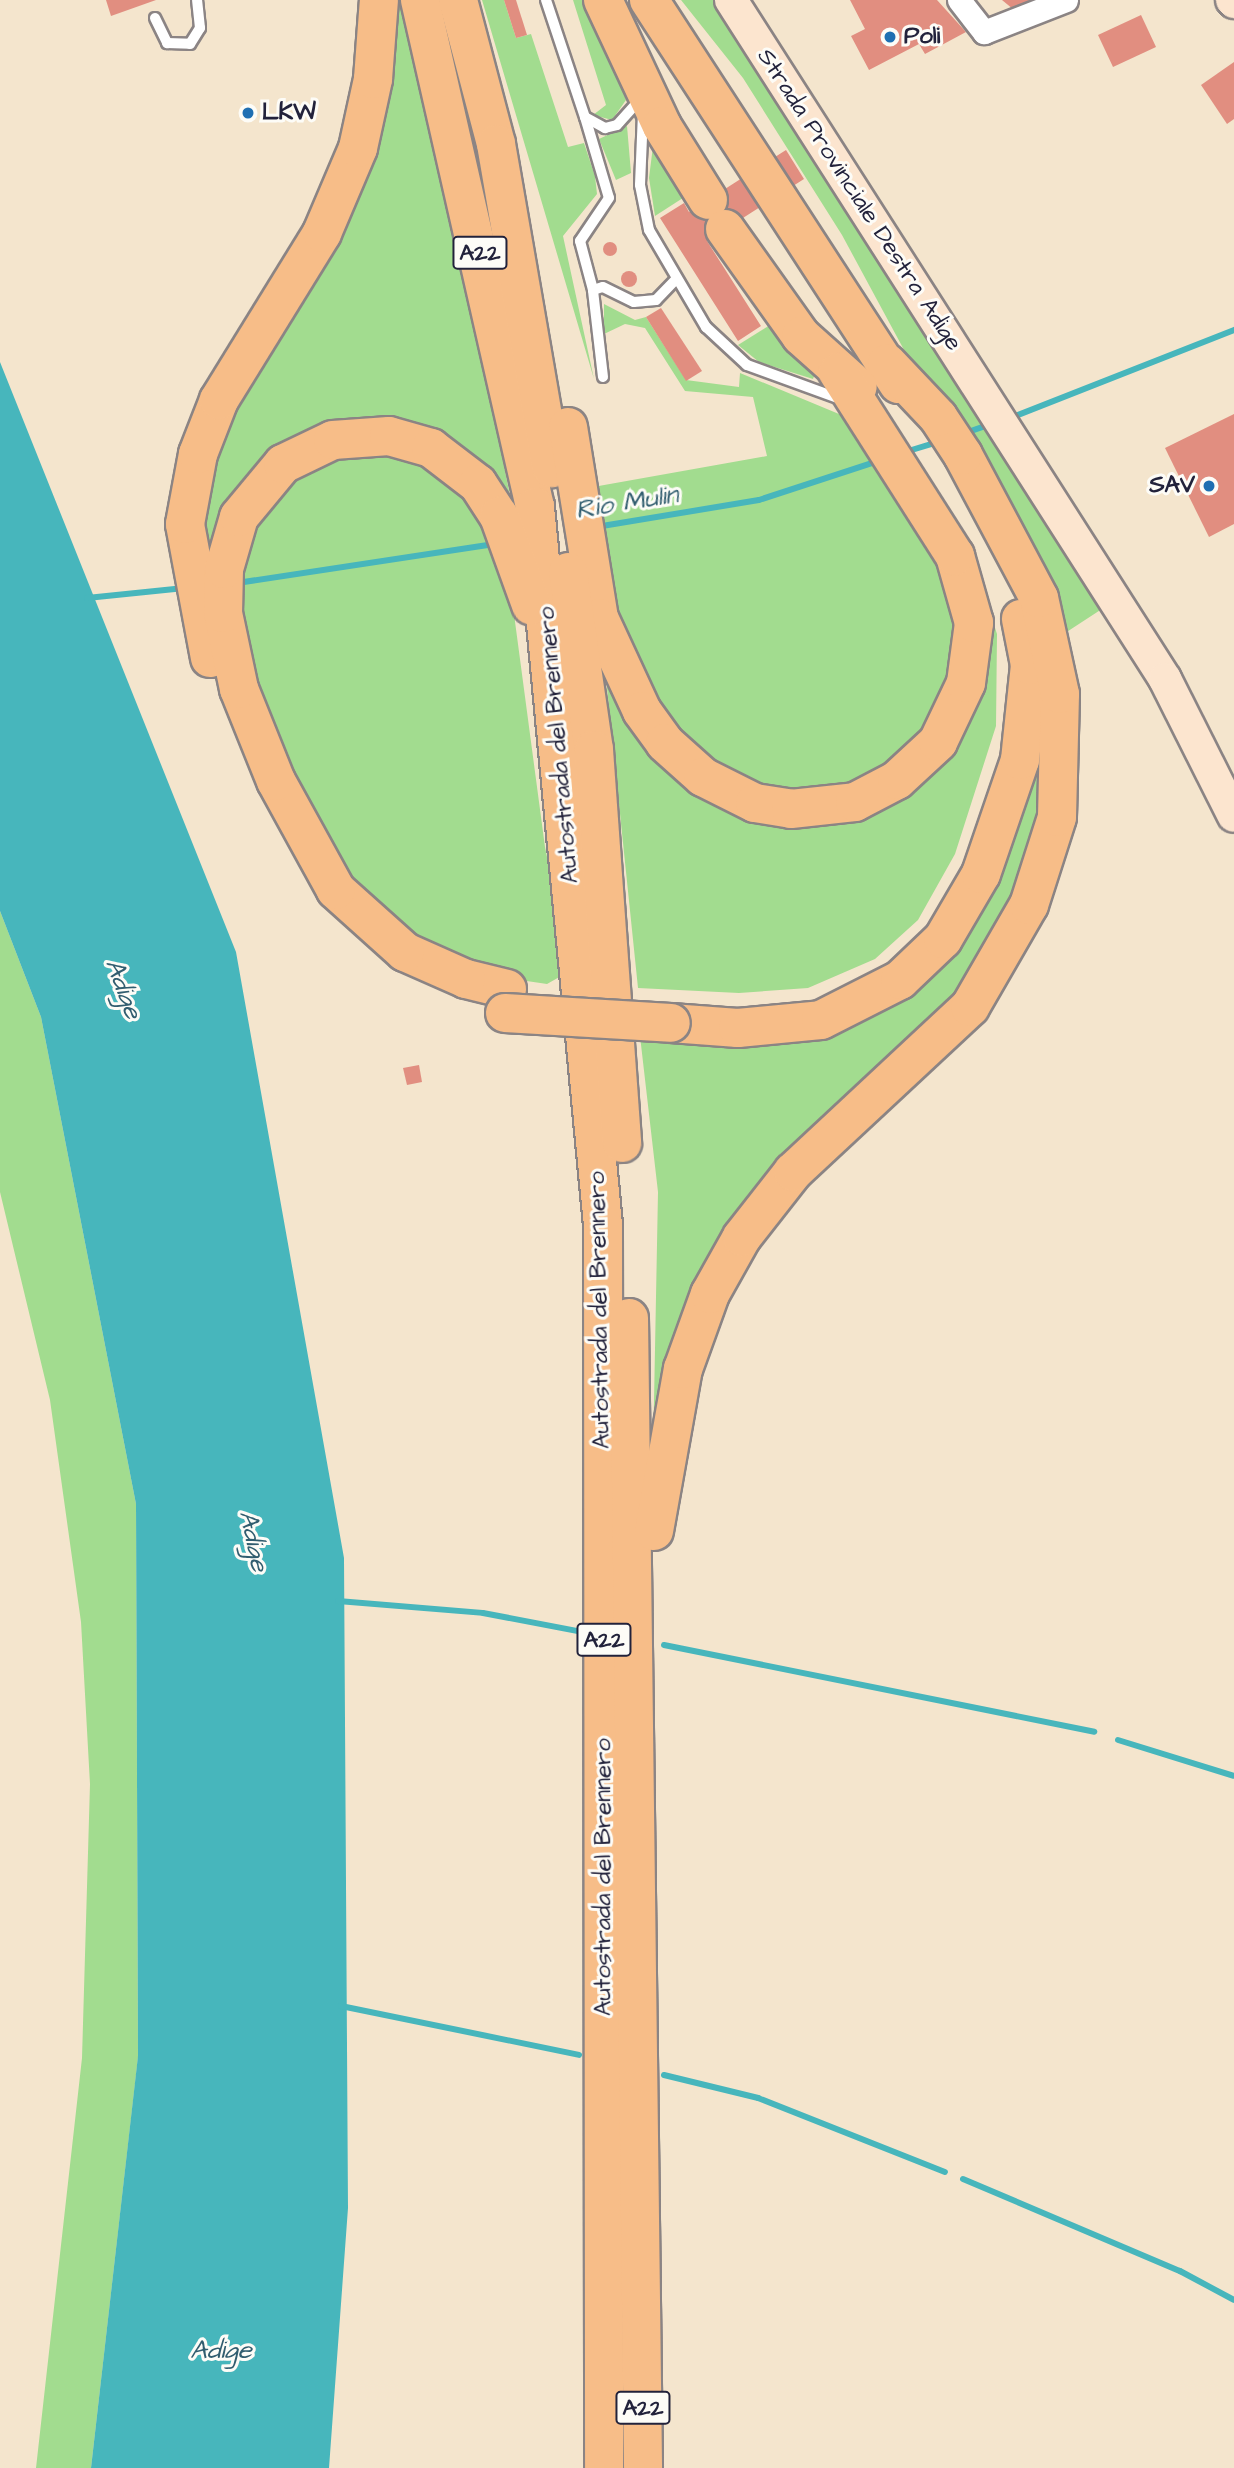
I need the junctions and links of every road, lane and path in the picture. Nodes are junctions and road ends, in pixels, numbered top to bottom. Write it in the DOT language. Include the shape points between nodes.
graph roads {
  1 [pos="197,0"];
  2 [pos="379,0"];
  3 [pos="421,0"];
  4 [pos="458,0"];
  5 [pos="545,0"];
  6 [pos="603,0"];
  7 [pos="649,0"];
  8 [pos="731,0"];
  9 [pos="959,0"];
  10 [pos="1066,0"];
  11 [pos="155,18"];
  12 [pos="645,93"];
  13 [pos="584,117"];
  14 [pos="676,279"];
  15 [pos="593,290"];
  16 [pos="838,372"];
  17 [pos="603,377"];
  18 [pos="858,406"];
  19 [pos="938,473"];
  20 [pos="543,506"];
  21 [pos="554,561"];
  22 [pos="207,569"];
  23 [pos="1234,816"];
  24 [pos="636,1693"];
  25 [pos="604,2468"];
  26 [pos="643,2468"];
  1 -- 11 [label="lane" via="200,28 190,44 167,43"];
  2 -- 22 [label="highway" via="373,79 358,148 322,233 219,400 198,454 185,524"];
  3 -- 20 [label="highway, Autostrada del Brennero / A22"];
  4 -- 20 [label="highway, Autostrada del Brennero / A22" via="496,144"];
  5 -- 13 [label="lane"];
  6 -- 12 [label="highway"];
  7 -- 19 [label="highway" via="887,363 938,416"];
  8 -- 23 [label="main road, Strada Provinciale Destra Adige" via="1019,444 1165,679"];
  9 -- 10 [label="street" via="984,32"];
  12 -- 13 [label="lane" via="617,125 605,128"];
  12 -- 14 [label="lane" via="641,205"];
  12 -- 16 [label="highway" via="717,214 801,336"];
  13 -- 15 [label="lane" via="608,198 580,241"];
  14 -- 15 [label="lane" via="656,300 635,302 603,288"];
  14 -- 18 [label="lane" via="729,354"];
  15 -- 17 [label="lane"];
  16 -- 18 [label="highway"];
  16 -- 19 [label="highway" via="877,402"];
  18 -- 19 [label="highway"];
  19 -- 21 [label="highway" via="974,636 966,683 955,714 923,759 872,796 824,808 755,803 726,792 665,743 615,659 599,618"];
  19 -- 22 [label="highway, bridge" via="1013,588 1030,665 1020,760 981,874 943,939 900,980 863,1003 782,1026 671,1012 506,1001 402,978 358,947 316,901 248,767 210,615"];
  19 -- 24 [label="highway" via="1021,554 1051,636 1062,718 1057,817 1030,905 970,1007 793,1172 742,1237 710,1294 683,1369 658,1485"];
  20 -- 21 [label="highway, Autostrada del Brennero / A22"];
  20 -- 22 [label="highway" via="478,484 431,448 388,436 333,440 283,464 255,491"];
  21 -- 24 [label="highway, Autostrada del Brennero / A22" via="594,750 628,1222"];
  21 -- 25 [label="highway, Autostrada del Brennero / A22" via="566,814 603,1225"];
  24 -- 26 [label="highway, Autostrada del Brennero / A22"];
}
